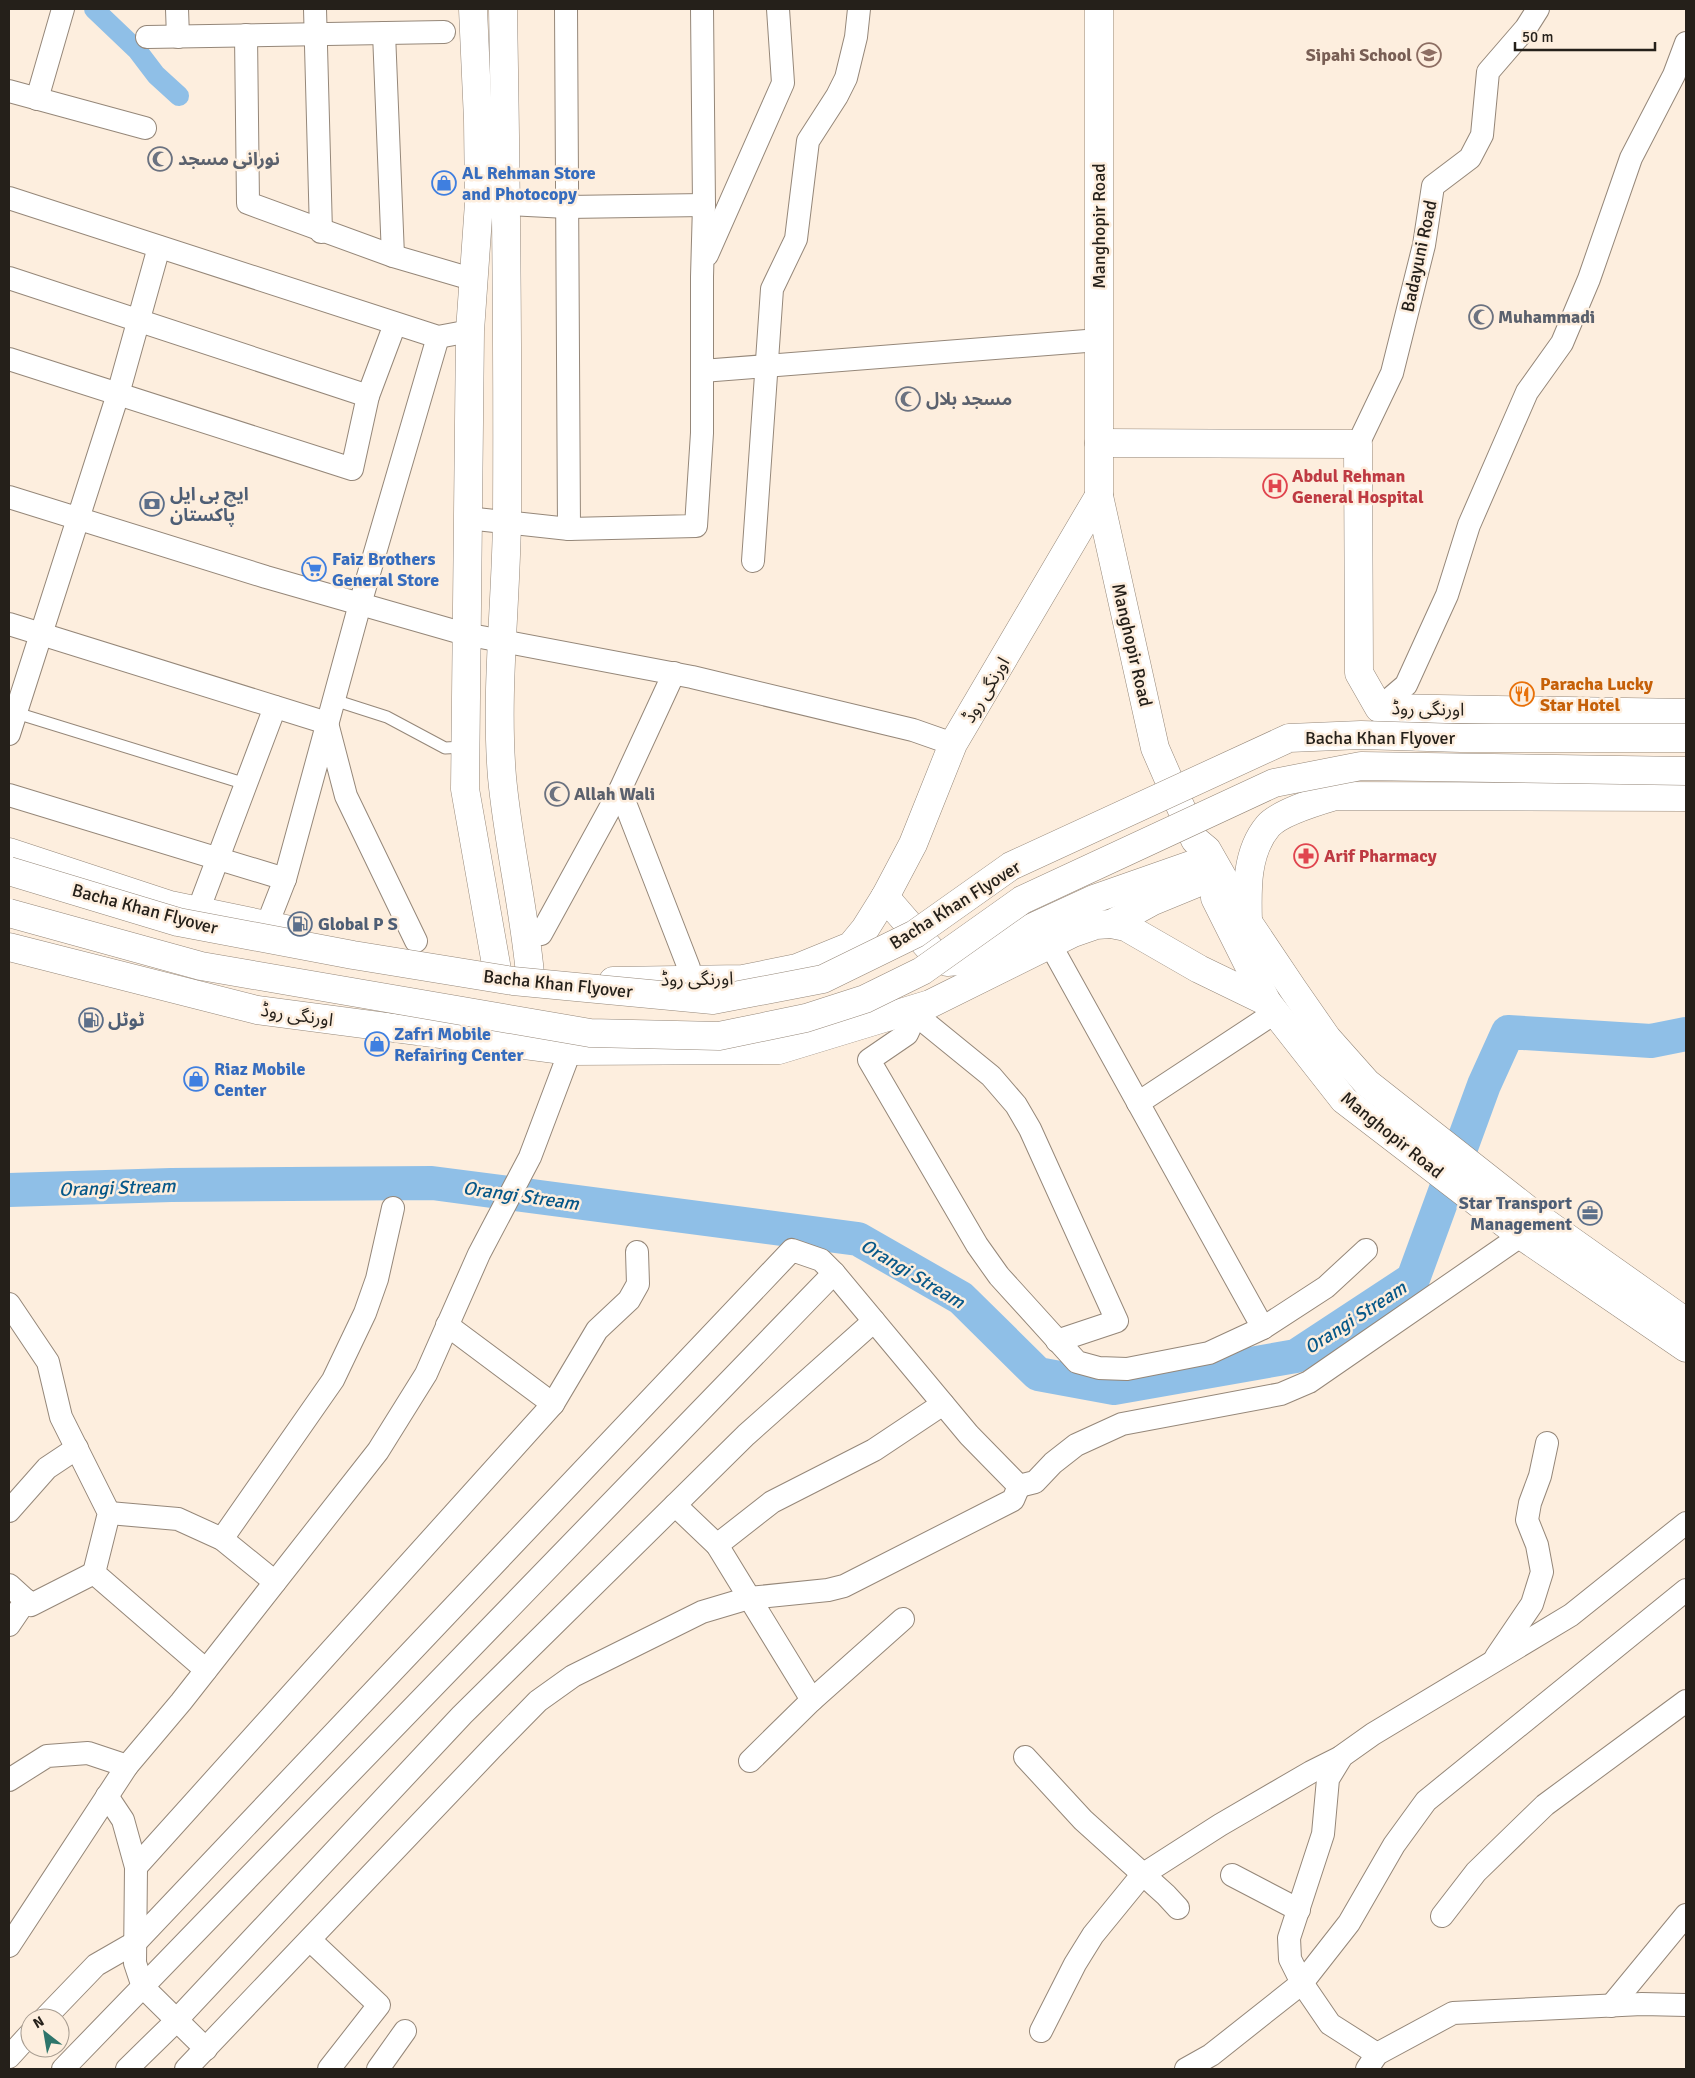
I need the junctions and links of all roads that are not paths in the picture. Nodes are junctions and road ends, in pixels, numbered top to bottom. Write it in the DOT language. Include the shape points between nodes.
graph roads {
  1 [pos="63,9"];
  2 [pos="178,9"];
  3 [pos="315,9"];
  4 [pos="473,9"];
  5 [pos="503,9"];
  6 [pos="566,9"];
  7 [pos="702,9"];
  8 [pos="778,9"];
  9 [pos="859,9"];
  10 [pos="1100,9"];
  11 [pos="1538,9"];
  12 [pos="444,32"];
  13 [pos="384,33"];
  14 [pos="315,34"];
  15 [pos="246,36"];
  16 [pos="147,37"];
  17 [pos="178,37"];
  18 [pos="1686,43"];
  19 [pos="9,91"];
  20 [pos="37,99"];
  21 [pos="145,128"];
  22 [pos="9,198"];
  23 [pos="479,203"];
  24 [pos="507,204"];
  25 [pos="704,205"];
  26 [pos="567,207"];
  27 [pos="321,232"];
  28 [pos="159,247"];
  29 [pos="393,256"];
  30 [pos="702,268"];
  31 [pos="9,278"];
  32 [pos="475,280"];
  33 [pos="137,319"];
  34 [pos="396,324"];
  35 [pos="470,332"];
  36 [pos="438,337"];
  37 [pos="1099,340"];
  38 [pos="9,359"];
  39 [pos="766,366"];
  40 [pos="702,371"];
  41 [pos="118,394"];
  42 [pos="368,396"];
  43 [pos="1099,443"];
  44 [pos="1358,444"];
  45 [pos="1099,496"];
  46 [pos="9,497"];
  47 [pos="467,518"];
  48 [pos="79,519"];
  49 [pos="507,522"];
  50 [pos="569,528"];
  51 [pos="753,560"];
  52 [pos="360,604"];
  53 [pos="9,624"];
  54 [pos="41,634"];
  55 [pos="465,634"];
  56 [pos="503,641"];
  57 [pos="674,673"];
  58 [pos="334,700"];
  59 [pos="275,707"];
  60 [pos="1379,708"];
  61 [pos="1686,714"];
  62 [pos="11,719"];
  63 [pos="328,723"];
  64 [pos="1686,738"];
  65 [pos="954,744"];
  66 [pos="464,747"];
  67 [pos="1686,771"];
  68 [pos="246,784"];
  69 [pos="620,790"];
  70 [pos="9,795"];
  71 [pos="1686,797"];
  72 [pos="9,852"];
  73 [pos="218,858"];
  74 [pos="1205,863"];
  75 [pos="9,871"];
  76 [pos="285,879"];
  77 [pos="885,898"];
  78 [pos="198,911"];
  79 [pos="9,913"];
  80 [pos="1248,922"];
  81 [pos="1111,924"];
  82 [pos="267,925"];
  83 [pos="527,937"];
  84 [pos="416,941"];
  85 [pos="1050,944"];
  86 [pos="9,947"];
  87 [pos="689,968"];
  88 [pos="497,970"];
  89 [pos="530,974"];
  90 [pos="1272,1007"];
  91 [pos="918,1011"];
  92 [pos="570,1051"];
  93 [pos="1138,1103"];
  94 [pos="393,1208"];
  95 [pos="1522,1226"];
  96 [pos="1366,1250"];
  97 [pos="638,1252"];
  98 [pos="834,1273"];
  99 [pos="9,1304"];
  100 [pos="874,1321"];
  101 [pos="1686,1322"];
  102 [pos="447,1325"];
  103 [pos="1263,1328"];
  104 [pos="1057,1341"];
  105 [pos="1686,1348"];
  106 [pos="553,1404"];
  107 [pos="943,1404"];
  108 [pos="1547,1443"];
  109 [pos="77,1448"];
  110 [pos="1019,1486"];
  111 [pos="675,1505"];
  112 [pos="9,1511"];
  113 [pos="109,1514"];
  114 [pos="1686,1523"];
  115 [pos="222,1539"];
  116 [pos="717,1544"];
  117 [pos="94,1573"];
  118 [pos="275,1582"];
  119 [pos="9,1585"];
  120 [pos="1686,1590"];
  121 [pos="749,1598"];
  122 [pos="26,1600"];
  123 [pos="903,1619"];
  124 [pos="9,1625"];
  125 [pos="1493,1662"];
  126 [pos="206,1670"];
  127 [pos="812,1700"];
  128 [pos="1686,1701"];
  129 [pos="1342,1756"];
  130 [pos="1025,1757"];
  131 [pos="750,1761"];
  132 [pos="127,1766"];
  133 [pos="9,1780"];
  134 [pos="107,1796"];
  135 [pos="136,1867"];
  136 [pos="1142,1875"];
  137 [pos="1232,1875"];
  138 [pos="1178,1908"];
  139 [pos="1300,1910"];
  140 [pos="1686,1915"];
  141 [pos="1442,1916"];
  142 [pos="310,1940"];
  143 [pos="136,1942"];
  144 [pos="9,1946"];
  145 [pos="1302,1983"];
  146 [pos="143,1986"];
  147 [pos="1686,2005"];
  148 [pos="1611,2006"];
  149 [pos="55,2008"];
  150 [pos="176,2020"];
  151 [pos="405,2031"];
  152 [pos="1041,2031"];
  153 [pos="20,2045"];
  154 [pos="206,2049"];
  155 [pos="9,2057"];
  156 [pos="1372,2062"];
  157 [pos="63,2069"];
  158 [pos="128,2069"];
  159 [pos="186,2069"];
  160 [pos="329,2069"];
  161 [pos="378,2069"];
  162 [pos="1186,2069"];
  1 -- 20 [label="street"];
  2 -- 17 [label="street"];
  3 -- 14 [label="street"];
  4 -- 23 [label="street"];
  5 -- 24 [label="street"];
  6 -- 26 [label="street"];
  7 -- 25 [label="street"];
  8 -- 30 [label="street" via="783,83"];
  9 -- 39 [label="street" via="846,78 808,141 796,240 772,289"];
  10 -- 37 [label="street, Manghopir Road"];
  11 -- 44 [label="street, Badayuni Road" via="1488,72 1482,135 1470,158 1433,186 1424,245 1392,373"];
  12 -- 13 [label="street"];
  13 -- 14 [label="street"];
  13 -- 29 [label="street"];
  14 -- 15 [label="street"];
  14 -- 27 [label="street"];
  15 -- 17 [label="street"];
  15 -- 27 [label="street" via="248,204"];
  16 -- 17 [label="street"];
  18 -- 60 [label="street" via="1674,75 1631,158 1589,279 1562,343 1527,392 1469,525 1447,595 1406,685"];
  19 -- 20 [label="street"];
  20 -- 21 [label="street"];
  22 -- 28 [label="street"];
  23 -- 24 [label="street"];
  23 -- 32 [label="street"];
  24 -- 26 [label="street"];
  24 -- 49 [label="street"];
  25 -- 26 [label="street"];
  25 -- 30 [label="street"];
  26 -- 50 [label="street"];
  27 -- 29 [label="street"];
  28 -- 33 [label="street"];
  28 -- 34 [label="street"];
  29 -- 32 [label="street"];
  30 -- 40 [label="street"];
  31 -- 33 [label="street"];
  32 -- 35 [label="street"];
  33 -- 41 [label="street"];
  33 -- 42 [label="street"];
  34 -- 36 [label="street"];
  34 -- 42 [label="street"];
  35 -- 36 [label="street"];
  35 -- 47 [label="street"];
  36 -- 52 [label="street"];
  37 -- 39 [label="street"];
  37 -- 43 [label="street, Manghopir Road"];
  38 -- 41 [label="street"];
  39 -- 40 [label="street"];
  39 -- 51 [label="street"];
  40 -- 50 [label="street" via="696,526"];
  41 -- 42 [label="street" via="352,469"];
  41 -- 48 [label="street"];
  43 -- 44 [label="street"];
  43 -- 45 [label="street, Manghopir Road"];
  44 -- 60 [label="street, اورنگی روڈ" via="1359,673"];
  45 -- 65 [label="street, اورنگی روڈ"];
  45 -- 74 [label="street, Manghopir Road" via="1156,748"];
  46 -- 48 [label="street"];
  47 -- 49 [label="street"];
  47 -- 55 [label="street"];
  48 -- 52 [label="street"];
  48 -- 54 [label="street"];
  49 -- 50 [label="street"];
  49 -- 56 [label="street"];
  52 -- 55 [label="street"];
  52 -- 58 [label="street"];
  53 -- 54 [label="street"];
  54 -- 59 [label="street"];
  54 -- 62 [label="street"];
  55 -- 56 [label="street"];
  55 -- 66 [label="street"];
  56 -- 57 [label="street"];
  56 -- 83 [label="street" via="500,703 502,777"];
  57 -- 65 [label="street" via="913,730"];
  57 -- 69 [label="street"];
  58 -- 63 [label="street"];
  58 -- 66 [label="lane" via="387,717 444,748"];
  59 -- 63 [label="street"];
  59 -- 68 [label="street"];
  60 -- 61 [label="street, اورنگی روڈ"];
  62 -- 68 [label="lane"];
  63 -- 76 [label="street"];
  63 -- 84 [label="street" via="346,796"];
  64 -- 75 [label="street, Bacha Khan Flyover, bridge" via="1361,735 1289,738 1011,866 915,934 823,979 713,1000 513,981 343,953 178,922"];
  65 -- 77 [label="street, اورنگی روڈ" via="913,844"];
  66 -- 88 [label="street" via="465,789"];
  67 -- 79 [label="street, Bacha Khan Flyover, bridge" via="1361,766 1274,783 1022,900 922,971 865,999 806,1018 718,1036 590,1033 200,966"];
  68 -- 73 [label="street"];
  69 -- 83 [label="street" via="541,934"];
  69 -- 87 [label="street"];
  70 -- 73 [label="street"];
  71 -- 80 [label="street" via="1334,796 1302,806 1269,824 1255,848 1247,882"];
  72 -- 78 [label="street, اورنگی روڈ" via="170,905"];
  73 -- 76 [label="street"];
  73 -- 78 [label="street"];
  74 -- 77 [label="street" via="1094,899 959,961 947,962 936,956"];
  74 -- 80 [label="street, Manghopir Road"];
  74 -- 81 [label="street" via="1153,901"];
  74 -- 90 [label="street, Manghopir Road"];
  76 -- 82 [label="street"];
  77 -- 89 [label="street, اورنگی روڈ" via="851,946 797,968 743,979 592,981"];
  78 -- 82 [label="street, اورنگی روڈ"];
  80 -- 95 [label="street, Manghopir Road" via="1327,1038 1367,1084"];
  81 -- 85 [label="street, اورنگی روڈ" via="1096,925"];
  81 -- 90 [label="street, اورنگی روڈ" via="1126,927"];
  82 -- 88 [label="street, اورنگی روڈ"];
  83 -- 89 [label="street"];
  85 -- 91 [label="street, اورنگی روڈ"];
  85 -- 93 [label="street"];
  86 -- 92 [label="street, اورنگی روڈ" via="257,1010"];
  88 -- 89 [label="street, اورنگی روڈ"];
  90 -- 93 [label="street"];
  90 -- 95 [label="street, Manghopir Road" via="1344,1100"];
  91 -- 92 [label="street, اورنگی روڈ" via="779,1050"];
  91 -- 104 [label="street" via="907,1034 868,1060 977,1245 999,1276"];
  91 -- 104 [label="street" via="991,1076 1016,1105 1030,1129 1117,1321"];
  92 -- 102 [label="street" via="530,1157"];
  93 -- 103 [label="street"];
  94 -- 115 [label="street" via="377,1278 365,1313 333,1380"];
  95 -- 101 [label="street, Manghopir Road"];
  95 -- 105 [label="street, Manghopir Road"];
  95 -- 110 [label="street" via="1309,1382 1281,1394 1122,1424 1076,1445 1035,1482"];
  96 -- 103 [label="street" via="1326,1287"];
  97 -- 106 [label="street" via="638,1284 629,1300 597,1330"];
  98 -- 100 [label="street"];
  98 -- 143 [label="street" via="821,1260 792,1250"];
  98 -- 146 [label="street"];
  99 -- 109 [label="street" via="48,1362 61,1417"];
  100 -- 107 [label="street"];
  100 -- 111 [label="street" via="746,1435"];
  102 -- 106 [label="street"];
  102 -- 118 [label="street" via="426,1374 378,1452"];
  103 -- 104 [label="street" via="1210,1354 1127,1369 1099,1368 1077,1362"];
  106 -- 135 [label="street"];
  107 -- 110 [label="street"];
  107 -- 116 [label="street" via="874,1450 772,1502"];
  108 -- 125 [label="street" via="1527,1520 1538,1546 1542,1572 1532,1604"];
  109 -- 112 [label="street" via="47,1468"];
  109 -- 113 [label="street"];
  110 -- 121 [label="street" via="1013,1500 844,1586"];
  111 -- 116 [label="street"];
  111 -- 150 [label="street" via="462,1715"];
  113 -- 115 [label="street" via="178,1519"];
  113 -- 117 [label="street"];
  114 -- 125 [label="street" via="1571,1615"];
  115 -- 118 [label="street"];
  116 -- 121 [label="street"];
  117 -- 122 [label="street" via="31,1605"];
  117 -- 126 [label="street"];
  118 -- 126 [label="street"];
  119 -- 122 [label="street"];
  120 -- 145 [label="street" via="1426,1801 1394,1845 1349,1923"];
  121 -- 127 [label="street"];
  121 -- 142 [label="street" via="702,1612 573,1676 538,1701"];
  122 -- 124 [label="street"];
  123 -- 127 [label="street"];
  125 -- 129 [label="street"];
  126 -- 132 [label="street"];
  127 -- 131 [label="street"];
  128 -- 141 [label="street" via="1545,1805 1476,1872"];
  129 -- 136 [label="street" via="1220,1825"];
  129 -- 139 [label="street" via="1328,1779 1323,1834"];
  130 -- 136 [label="street" via="1083,1820"];
  132 -- 133 [label="street" via="88,1753 47,1756"];
  132 -- 134 [label="street"];
  134 -- 135 [label="street" via="123,1820"];
  134 -- 144 [label="street"];
  135 -- 143 [label="street"];
  136 -- 138 [label="street"];
  136 -- 152 [label="street" via="1093,1935"];
  137 -- 139 [label="street"];
  139 -- 145 [label="street" via="1289,1938 1290,1958"];
  140 -- 148 [label="street"];
  142 -- 154 [label="street"];
  142 -- 160 [label="street" via="379,2005"];
  143 -- 146 [label="street" via="135,1963"];
  143 -- 149 [label="street" via="96,1965"];
  145 -- 156 [label="street" via="1330,2024"];
  145 -- 162 [label="street" via="1211,2055"];
  146 -- 150 [label="street"];
  146 -- 157 [label="street"];
  147 -- 148 [label="street"];
  148 -- 156 [label="street" via="1453,2013"];
  150 -- 154 [label="street"];
  150 -- 158 [label="street"];
  151 -- 161 [label="street"];
  153 -- 155 [label="street"];
  154 -- 159 [label="street"];
}
